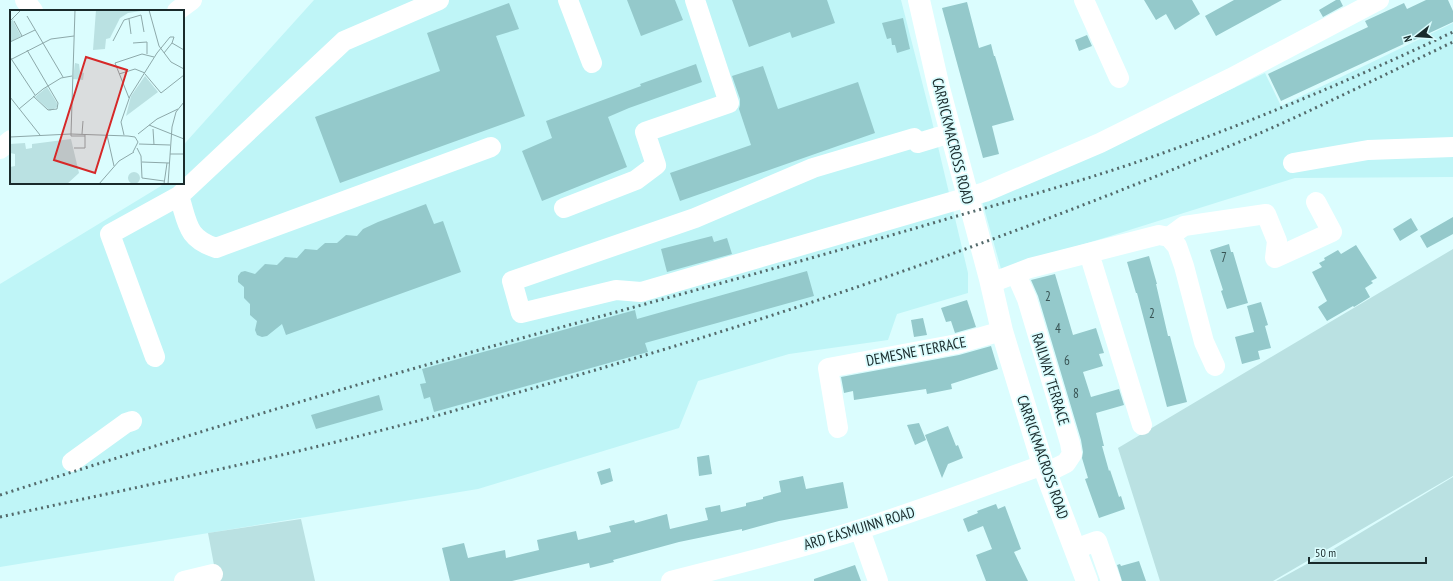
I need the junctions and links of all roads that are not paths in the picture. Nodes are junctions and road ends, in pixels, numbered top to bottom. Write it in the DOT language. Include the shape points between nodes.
graph roads {
  1 [pos="25,0"];
  2 [pos="192,0"];
  3 [pos="439,0"];
  4 [pos="568,0"];
  5 [pos="694,0"];
  6 [pos="1084,0"];
  7 [pos="1379,0"];
  8 [pos="921,1"];
  9 [pos="32,10"];
  10 [pos="178,10"];
  11 [pos="592,63"];
  12 [pos="1119,78"];
  13 [pos="951,133"];
  14 [pos="10,141"];
  15 [pos="491,147"];
  16 [pos="1453,147"];
  17 [pos="0,149"];
  18 [pos="1293,163"];
  19 [pos="179,196"];
  20 [pos="1316,202"];
  21 [pos="564,208"];
  22 [pos="1169,237"];
  23 [pos="1089,253"];
  24 [pos="1016,274"];
  25 [pos="990,281"];
  26 [pos="1002,331"];
  27 [pos="155,357"];
  28 [pos="1215,366"];
  29 [pos="132,421"];
  30 [pos="1142,425"];
  31 [pos="838,428"];
  32 [pos="72,462"];
  33 [pos="1045,469"];
  34 [pos="860,530"];
  35 [pos="1075,549"];
  36 [pos="213,574"];
  37 [pos="184,581"];
  38 [pos="671,581"];
  39 [pos="878,581"];
  40 [pos="1087,581"];
  41 [pos="1111,581"];
  1 -- 9 [label="street"];
  2 -- 10 [label="street"];
  3 -- 19 [label="street" via="344,41"];
  4 -- 11 [label="street"];
  5 -- 21 [label="street" via="729,103 645,132 656,165 636,180"];
  6 -- 12 [label="street"];
  7 -- 13 [label="street" via="1114,136 985,192 641,292 616,290 526,312 517,280 695,218 813,168 914,138 918,143"];
  8 -- 13 [label="main road, CARRICKMACROSS ROAD"];
  13 -- 25 [label="main road, CARRICKMACROSS ROAD"];
  14 -- 17 [label="street"];
  15 -- 19 [label="street" via="216,248 197,239 190,229"];
  16 -- 18 [label="street" via="1368,150"];
  19 -- 27 [label="street" via="110,234"];
  20 -- 22 [label="street" via="1332,232 1275,258 1277,241 1266,214 1184,226"];
  22 -- 23 [label="street" via="1159,235"];
  22 -- 28 [label="street" via="1177,246 1204,342"];
  23 -- 24 [label="street"];
  23 -- 30 [label="street"];
  24 -- 25 [label="street"];
  24 -- 33 [label="street, RAILWAY TERRACE" via="1027,299 1072,454 1066,464"];
  25 -- 26 [label="main road, CARRICKMACROSS ROAD"];
  26 -- 31 [label="street, DEMESNE TERRACE" via="957,344 828,368"];
  26 -- 33 [label="main road, CARRICKMACROSS ROAD"];
  29 -- 32 [label="street"];
  33 -- 34 [label="street, ARD EASMUINN ROAD"];
  33 -- 35 [label="main road, CARRICKMACROSS ROAD"];
  34 -- 38 [label="street, ARD EASMUINN ROAD"];
  34 -- 39 [label="street"];
  35 -- 40 [label="main road, CARRICKMACROSS ROAD"];
  35 -- 41 [label="street" via="1097,541"];
  36 -- 37 [label="street"];
}
